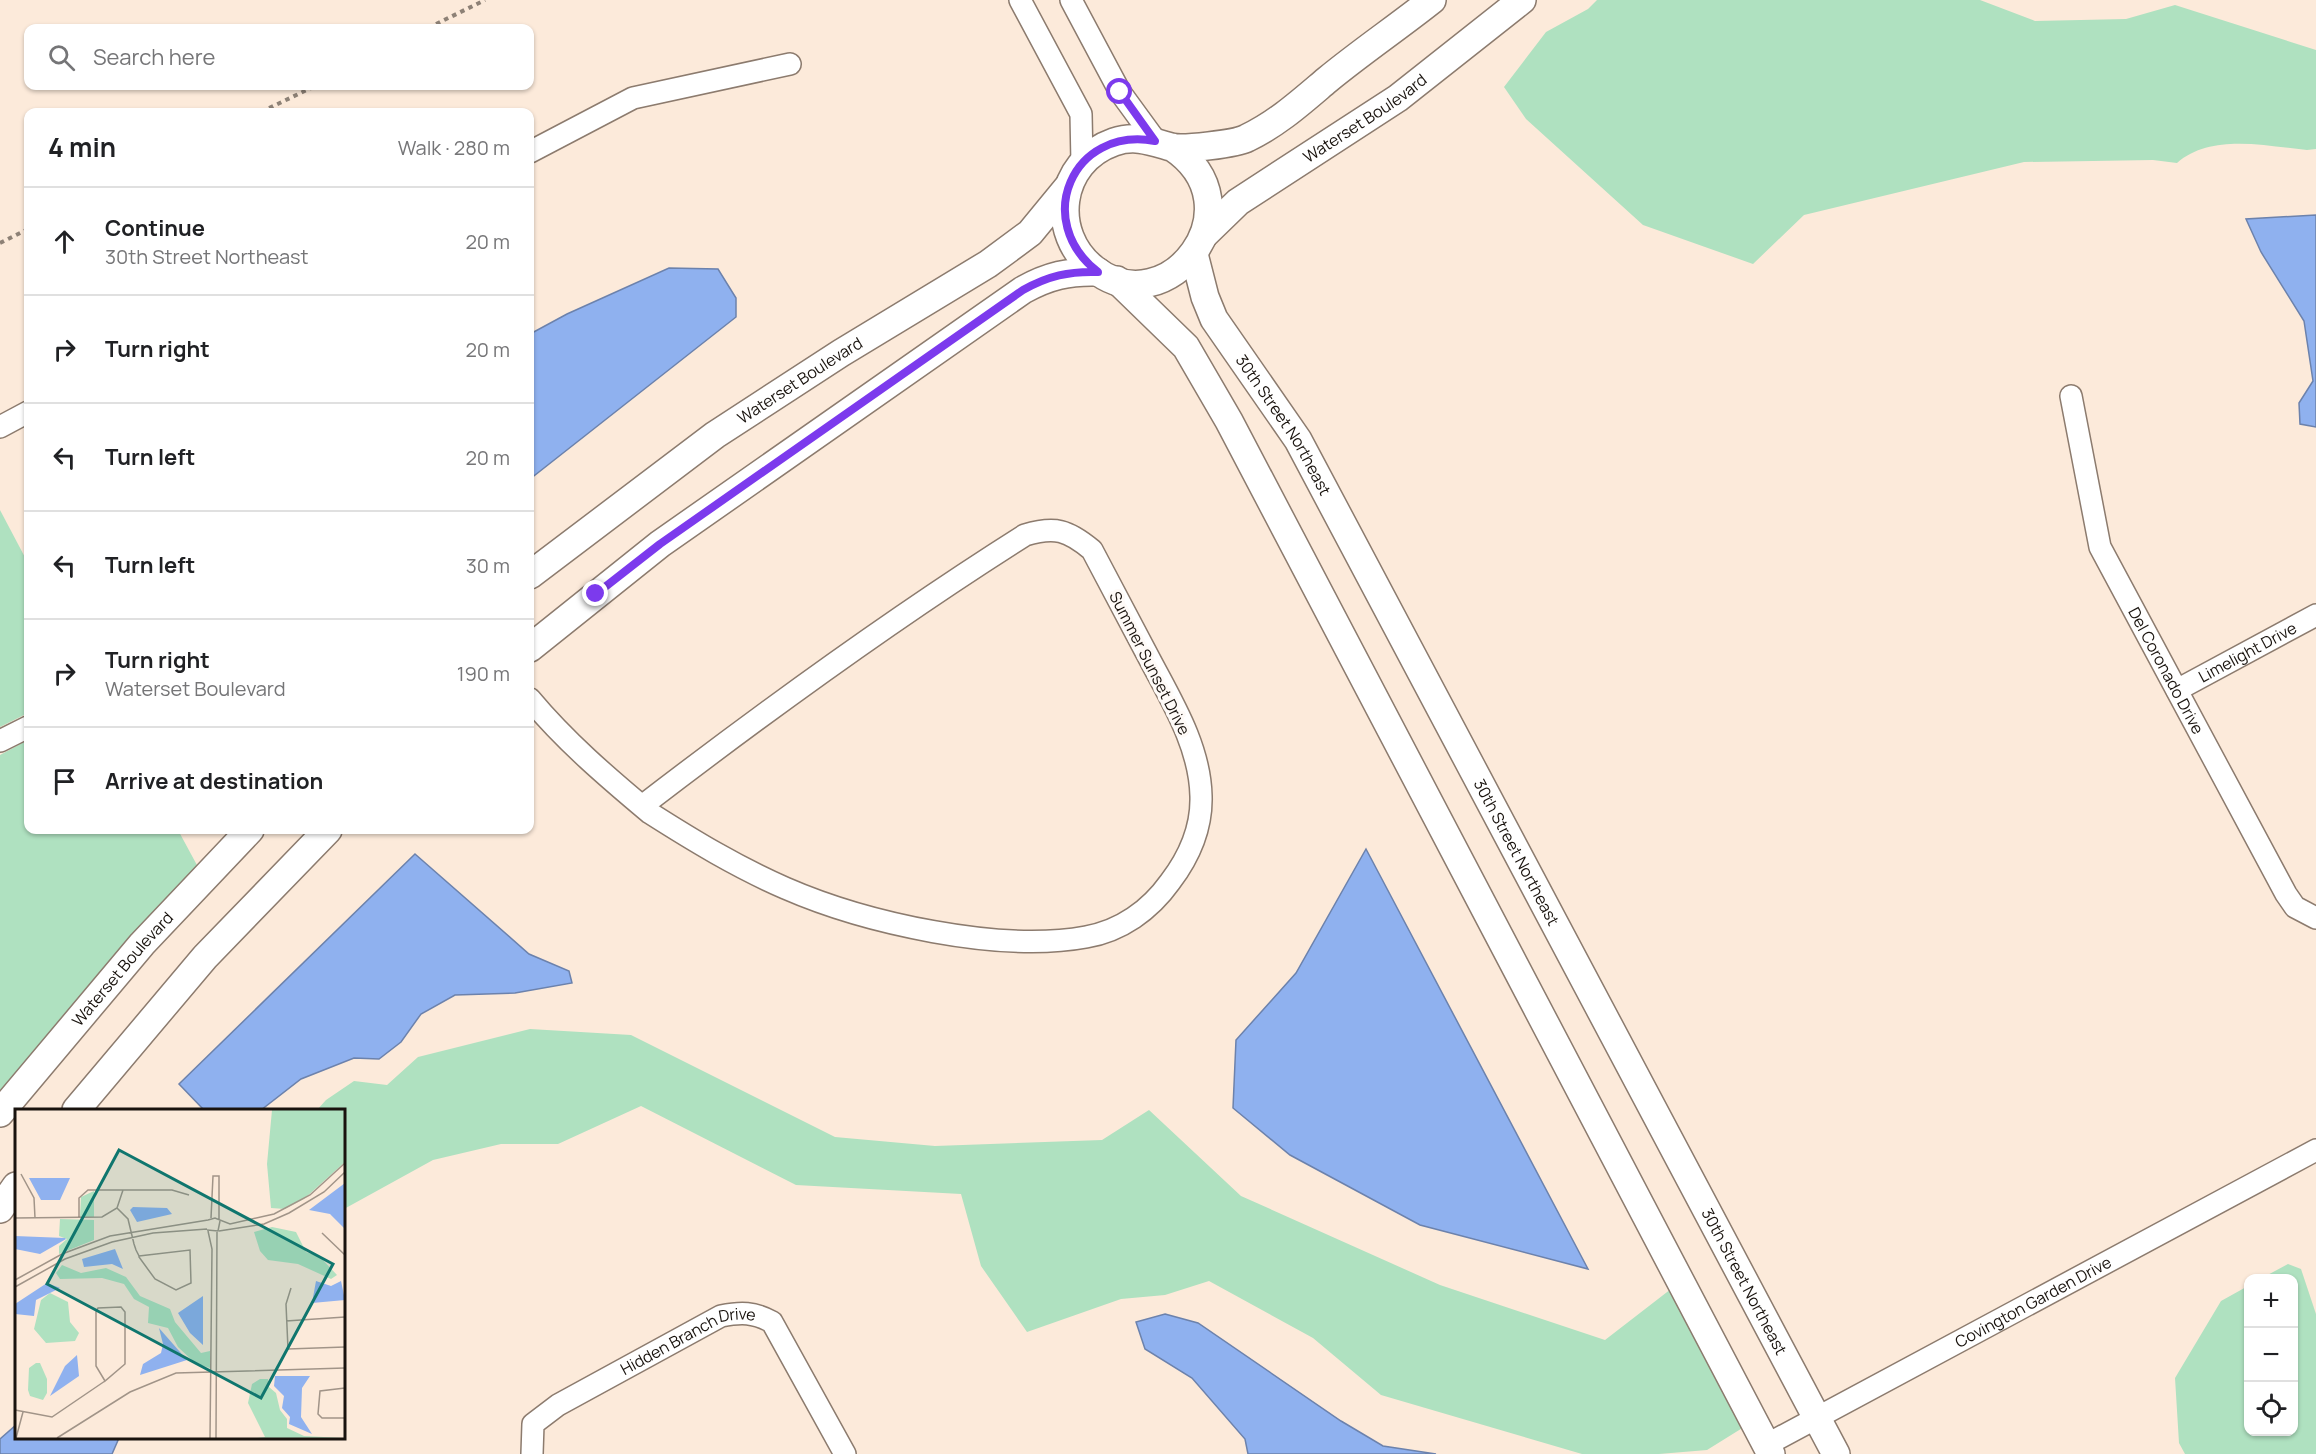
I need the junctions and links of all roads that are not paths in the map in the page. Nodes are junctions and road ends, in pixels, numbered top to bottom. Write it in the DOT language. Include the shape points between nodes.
graph roads {
  1 [pos="1020,0"];
  2 [pos="1071,0"];
  3 [pos="1432,0"];
  4 [pos="1522,0"];
  5 [pos="790,64"];
  6 [pos="1163,144"];
  7 [pos="534,150"];
  8 [pos="1082,163"];
  9 [pos="1068,187"];
  10 [pos="1200,244"];
  11 [pos="1108,276"];
  12 [pos="2071,396"];
  13 [pos="24,414"];
  14 [pos="0,427"];
  15 [pos="534,572"];
  16 [pos="2316,615"];
  17 [pos="534,645"];
  18 [pos="2177,690"];
  19 [pos="534,703"];
  20 [pos="24,729"];
  21 [pos="0,741"];
  22 [pos="642,806"];
  23 [pos="246,834"];
  24 [pos="324,834"];
  25 [pos="2316,918"];
  26 [pos="77,1109"];
  27 [pos="0,1113"];
  28 [pos="2316,1150"];
  29 [pos="15,1187"];
  30 [pos="0,1209"];
  31 [pos="1818,1419"];
  32 [pos="1763,1451"];
  33 [pos="532,1454"];
  34 [pos="846,1454"];
  35 [pos="1836,1454"];
  1 -- 8 [label="street" via="1081,114"];
  2 -- 6 [label="street" via="1120,92"];
  3 -- 6 [label="street" via="1268,128 1227,144"];
  4 -- 10 [label="street, Waterset Boulevard" via="1398,99 1246,196"];
  5 -- 7 [label="street" via="633,98"];
  6 -- 8 [label="street" via="1128,138 1092,154"];
  6 -- 10 [label="street" via="1194,165 1207,191 1209,220"];
  8 -- 9 [label="street"];
  9 -- 11 [label="street" via="1066,229 1078,254"];
  9 -- 15 [label="street, Waterset Boulevard" via="1030,233 988,264 832,358 715,435"];
  10 -- 11 [label="street" via="1176,271 1154,281"];
  10 -- 31 [label="street, 30th Street Northeast" via="1205,297 1214,319 1298,440"];
  11 -- 17 [label="street" via="1076,272 1047,277 1023,290 660,544"];
  11 -- 32 [label="street" via="1186,347 1229,421"];
  12 -- 18 [label="street, Del Coronado Drive" via="2100,547"];
  13 -- 14 [label="street"];
  16 -- 18 [label="street, Limelight Drive"];
  18 -- 25 [label="street, Del Coronado Drive" via="2286,894 2295,907"];
  19 -- 22 [label="street, Summer Sunset Drive" via="594,766"];
  20 -- 21 [label="street"];
  22 -- 22 [label="street, Summer Sunset Drive" via="866,639 1025,535 1047,528 1075,535 1092,550 1176,710 1194,752 1201,796 1197,830 1187,859 1141,914 1088,937 1036,941 937,932 886,922 787,889 721,858"];
  23 -- 27 [label="street, Waterset Boulevard" via="142,944"];
  24 -- 26 [label="street" via="205,957"];
  28 -- 31 [label="street, Covington Garden Drive"];
  29 -- 30 [label="street"];
  31 -- 32 [label="street, Covington Garden Drive"];
  31 -- 35 [label="street, 30th Street Northeast"];
  33 -- 34 [label="street, Hidden Branch Drive" via="533,1424 558,1405 721,1316 743,1312 772,1322"];
}
